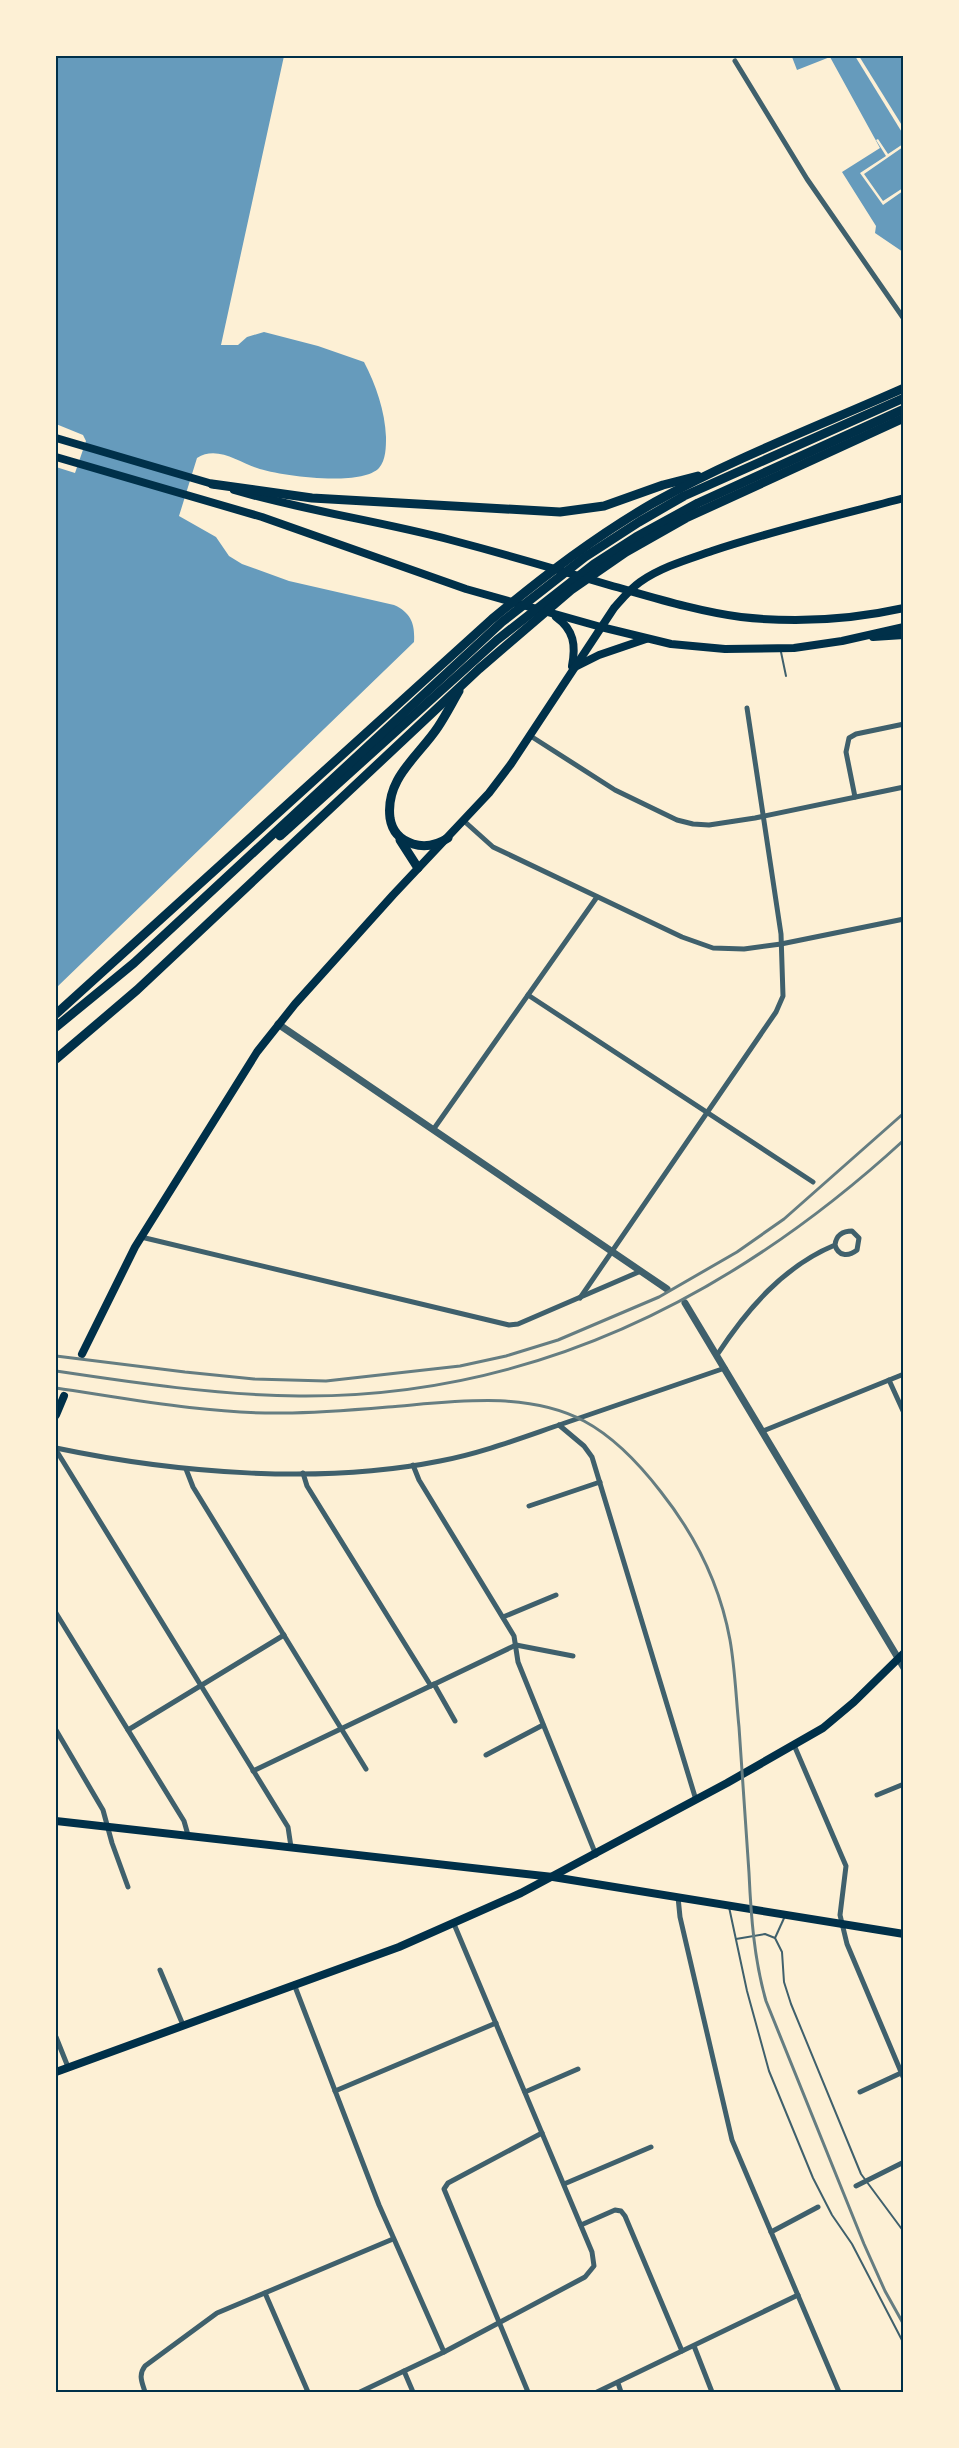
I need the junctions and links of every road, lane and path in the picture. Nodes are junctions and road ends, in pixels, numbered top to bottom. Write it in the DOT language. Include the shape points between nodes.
graph roads {
  1 [pos="735,62"];
  2 [pos="903,319"];
  3 [pos="903,388"];
  4 [pos="903,398"];
  5 [pos="903,409"];
  6 [pos="903,418"];
  7 [pos="56,438"];
  8 [pos="56,457"];
  9 [pos="714,472"];
  10 [pos="212,484"];
  11 [pos="903,498"];
  12 [pos="581,555"];
  13 [pos="630,591"];
  14 [pos="903,608"];
  15 [pos="548,612"];
  16 [pos="601,627"];
  17 [pos="903,627"];
  18 [pos="903,635"];
  19 [pos="860,638"];
  20 [pos="646,639"];
  21 [pos="781,649"];
  22 [pos="572,669"];
  23 [pos="786,676"];
  24 [pos="464,683"];
  25 [pos="747,708"];
  26 [pos="903,724"];
  27 [pos="529,735"];
  28 [pos="903,787"];
  29 [pos="855,797"];
  30 [pos="764,817"];
  31 [pos="464,821"];
  32 [pos="396,833"];
  33 [pos="448,838"];
  34 [pos="418,868"];
  35 [pos="597,897"];
  36 [pos="903,919"];
  37 [pos="782,944"];
  38 [pos="528,995"];
  39 [pos="56,1014"];
  40 [pos="278,1024"];
  41 [pos="56,1027"];
  42 [pos="56,1059"];
  43 [pos="707,1112"];
  44 [pos="433,1130"];
  45 [pos="813,1182"];
  46 [pos="141,1237"];
  47 [pos="835,1245"];
  48 [pos="611,1252"];
  49 [pos="641,1271"];
  50 [pos="667,1289"];
  51 [pos="580,1298"];
  52 [pos="685,1303"];
  53 [pos="82,1354"];
  54 [pos="717,1355"];
  55 [pos="725,1368"];
  56 [pos="903,1374"];
  57 [pos="890,1380"];
  58 [pos="64,1396"];
  59 [pos="903,1413"];
  60 [pos="56,1415"];
  61 [pos="559,1425"];
  62 [pos="763,1431"];
  63 [pos="56,1449"];
  64 [pos="413,1465"];
  65 [pos="186,1469"];
  66 [pos="303,1473"];
  67 [pos="600,1482"];
  68 [pos="529,1506"];
  69 [pos="556,1595"];
  70 [pos="56,1612"];
  71 [pos="503,1617"];
  72 [pos="284,1635"];
  73 [pos="516,1645"];
  74 [pos="901,1655"];
  75 [pos="573,1656"];
  76 [pos="903,1668"];
  77 [pos="432,1685"];
  78 [pos="201,1686"];
  79 [pos="455,1722"];
  80 [pos="543,1725"];
  81 [pos="342,1728"];
  82 [pos="56,1730"];
  83 [pos="128,1730"];
  84 [pos="794,1745"];
  85 [pos="486,1755"];
  86 [pos="366,1769"];
  87 [pos="253,1771"];
  88 [pos="903,1784"];
  89 [pos="877,1795"];
  90 [pos="696,1800"];
  91 [pos="56,1821"];
  92 [pos="108,1826"];
  93 [pos="188,1835"];
  94 [pos="291,1847"];
  95 [pos="596,1855"];
  96 [pos="553,1877"];
  97 [pos="128,1887"];
  98 [pos="678,1897"];
  99 [pos="729,1905"];
  100 [pos="785,1914"];
  101 [pos="841,1923"];
  102 [pos="454,1924"];
  103 [pos="903,1934"];
  104 [pos="775,1938"];
  105 [pos="736,1939"];
  106 [pos="160,1970"];
  107 [pos="294,1984"];
  108 [pos="496,2023"];
  109 [pos="183,2025"];
  110 [pos="56,2037"];
  111 [pos="68,2067"];
  112 [pos="578,2069"];
  113 [pos="56,2072"];
  114 [pos="902,2076"];
  115 [pos="335,2091"];
  116 [pos="525,2092"];
  117 [pos="860,2092"];
  118 [pos="542,2133"];
  119 [pos="651,2147"];
  120 [pos="903,2162"];
  121 [pos="866,2182"];
  122 [pos="564,2184"];
  123 [pos="856,2186"];
  124 [pos="818,2207"];
  125 [pos="581,2225"];
  126 [pos="771,2232"];
  127 [pos="903,2232"];
  128 [pos="393,2239"];
  129 [pos="265,2293"];
  130 [pos="798,2295"];
  131 [pos="500,2322"];
  132 [pos="903,2344"];
  133 [pos="694,2346"];
  134 [pos="682,2351"];
  135 [pos="444,2352"];
  136 [pos="405,2371"];
  137 [pos="618,2383"];
  138 [pos="145,2392"];
  139 [pos="308,2392"];
  140 [pos="360,2392"];
  141 [pos="413,2392"];
  142 [pos="528,2392"];
  143 [pos="597,2392"];
  144 [pos="621,2392"];
  145 [pos="712,2392"];
  146 [pos="839,2392"];
  1 -- 2 [label="street" via="800,167"];
  3 -- 9 [label="highway"];
  4 -- 12 [label="highway" via="684,496"];
  5 -- 41 [label="highway" via="705,499 601,560 514,626 133,970"];
  6 -- 24 [label="highway" via="671,526 572,590"];
  7 -- 10 [label="main road"];
  8 -- 15 [label="main road" via="304,531 457,586"];
  9 -- 10 [label="highway" via="604,506 560,512 312,498"];
  9 -- 12 [label="highway" via="656,502"];
  10 -- 13 [label="main road" via="308,510 449,539"];
  11 -- 13 [label="main road" via="709,552 671,566"];
  12 -- 39 [label="highway" via="492,619"];
  12 -- 41 [label="highway" via="502,622 134,963"];
  13 -- 14 [label="main road" via="716,613 756,618 829,620"];
  13 -- 16 [label="main road"];
  15 -- 16 [label="main road"];
  15 -- 22 [label="main road" via="563,621 572,635"];
  16 -- 20 [label="main road"];
  16 -- 22 [label="main road"];
  17 -- 19 [label="main road"];
  18 -- 19 [label="main road"];
  19 -- 21 [label="main road"];
  20 -- 21 [label="main road" via="707,648"];
  20 -- 22 [label="main road"];
  21 -- 23 [label="lane"];
  22 -- 27 [label="main road"];
  24 -- 32 [label="highway" via="437,729 396,783 390,809"];
  24 -- 42 [label="highway" via="137,990"];
  25 -- 30 [label="street"];
  26 -- 29 [label="street" via="849,738 846,752"];
  27 -- 30 [label="street" via="615,790 683,822 709,825"];
  27 -- 31 [label="main road" via="502,776"];
  28 -- 29 [label="street"];
  29 -- 30 [label="street"];
  30 -- 37 [label="street"];
  31 -- 33 [label="main road"];
  31 -- 35 [label="street" via="493,847"];
  32 -- 33 [label="highway" via="423,846"];
  32 -- 34 [label="highway"];
  33 -- 34 [label="main road"];
  34 -- 40 [label="main road"];
  35 -- 37 [label="street" via="708,947 738,949"];
  35 -- 38 [label="street"];
  36 -- 37 [label="street"];
  37 -- 43 [label="street" via="780,1005"];
  38 -- 43 [label="street"];
  38 -- 44 [label="street"];
  40 -- 44 [label="street"];
  40 -- 46 [label="main road" via="238,1080"];
  43 -- 45 [label="street"];
  43 -- 48 [label="street"];
  44 -- 48 [label="street"];
  46 -- 51 [label="street" via="509,1325"];
  46 -- 53 [label="main road"];
  47 -- 47 [label="street" via="842,1255 851,1255 857,1250 859,1238 847,1231 838,1236"];
  47 -- 54 [label="street" via="811,1256 755,1303"];
  48 -- 49 [label="street"];
  48 -- 51 [label="street"];
  49 -- 50 [label="street"];
  49 -- 51 [label="street"];
  52 -- 54 [label="street"];
  54 -- 55 [label="street"];
  55 -- 61 [label="street"];
  55 -- 62 [label="street"];
  56 -- 57 [label="street"];
  57 -- 59 [label="street"];
  57 -- 62 [label="street"];
  58 -- 60 [label="main road"];
  61 -- 64 [label="street" via="474,1453"];
  61 -- 67 [label="street" via="589,1451"];
  62 -- 74 [label="street"];
  63 -- 65 [label="street"];
  63 -- 78 [label="street"];
  64 -- 66 [label="street"];
  64 -- 71 [label="street"];
  65 -- 66 [label="street"];
  65 -- 72 [label="street" via="193,1487"];
  66 -- 77 [label="street" via="307,1486"];
  67 -- 68 [label="street"];
  67 -- 90 [label="street"];
  69 -- 71 [label="street"];
  70 -- 83 [label="street"];
  71 -- 73 [label="street"];
  72 -- 78 [label="street"];
  72 -- 81 [label="street"];
  73 -- 75 [label="street"];
  73 -- 77 [label="street"];
  73 -- 80 [label="street" via="517,1660"];
  74 -- 76 [label="street"];
  74 -- 84 [label="main road" via="841,1714"];
  77 -- 79 [label="street"];
  77 -- 81 [label="street"];
  78 -- 83 [label="street"];
  78 -- 87 [label="street"];
  80 -- 85 [label="street"];
  80 -- 95 [label="street"];
  81 -- 86 [label="street"];
  81 -- 87 [label="street"];
  82 -- 92 [label="street" via="104,1809"];
  83 -- 93 [label="street" via="184,1821"];
  84 -- 90 [label="main road"];
  84 -- 101 [label="street" via="846,1866"];
  87 -- 94 [label="street" via="288,1827"];
  88 -- 89 [label="street"];
  90 -- 95 [label="main road"];
  91 -- 92 [label="main road"];
  92 -- 93 [label="main road"];
  92 -- 97 [label="street"];
  93 -- 94 [label="main road"];
  94 -- 96 [label="main road"];
  95 -- 96 [label="main road"];
  96 -- 98 [label="main road"];
  96 -- 102 [label="main road"];
  98 -- 99 [label="main road"];
  98 -- 126 [label="street" via="731,2137"];
  99 -- 100 [label="main road"];
  99 -- 105 [label="lane"];
  100 -- 101 [label="main road"];
  100 -- 104 [label="lane"];
  101 -- 103 [label="main road"];
  101 -- 114 [label="street" via="846,1944"];
  102 -- 107 [label="main road"];
  102 -- 108 [label="street"];
  104 -- 105 [label="lane" via="765,1934"];
  104 -- 121 [label="lane" via="782,1952 784,1982 791,2004"];
  105 -- 132 [label="lane" via="766,2062 810,2172"];
  106 -- 109 [label="street"];
  107 -- 109 [label="main road"];
  107 -- 115 [label="street"];
  108 -- 115 [label="street"];
  108 -- 116 [label="street"];
  109 -- 111 [label="main road"];
  110 -- 111 [label="street"];
  111 -- 113 [label="main road"];
  112 -- 116 [label="street"];
  114 -- 117 [label="street"];
  115 -- 128 [label="street"];
  116 -- 118 [label="street"];
  118 -- 122 [label="street"];
  118 -- 131 [label="street" via="445,2187"];
  119 -- 122 [label="street"];
  120 -- 121 [label="street"];
  121 -- 123 [label="street"];
  121 -- 127 [label="lane"];
  122 -- 125 [label="street"];
  124 -- 126 [label="street"];
  125 -- 131 [label="street" via="594,2255 594,2266 585,2277"];
  125 -- 134 [label="street" via="621,2211"];
  126 -- 130 [label="street"];
  128 -- 129 [label="street"];
  128 -- 135 [label="street"];
  129 -- 138 [label="street" via="217,2313 145,2366 140,2379"];
  129 -- 139 [label="street"];
  130 -- 133 [label="street"];
  130 -- 146 [label="street"];
  131 -- 135 [label="street"];
  131 -- 142 [label="street"];
  133 -- 134 [label="street"];
  133 -- 145 [label="street"];
  134 -- 137 [label="street"];
  135 -- 136 [label="street"];
  136 -- 140 [label="street"];
  136 -- 141 [label="street"];
  137 -- 143 [label="street"];
  137 -- 144 [label="street"];
}
